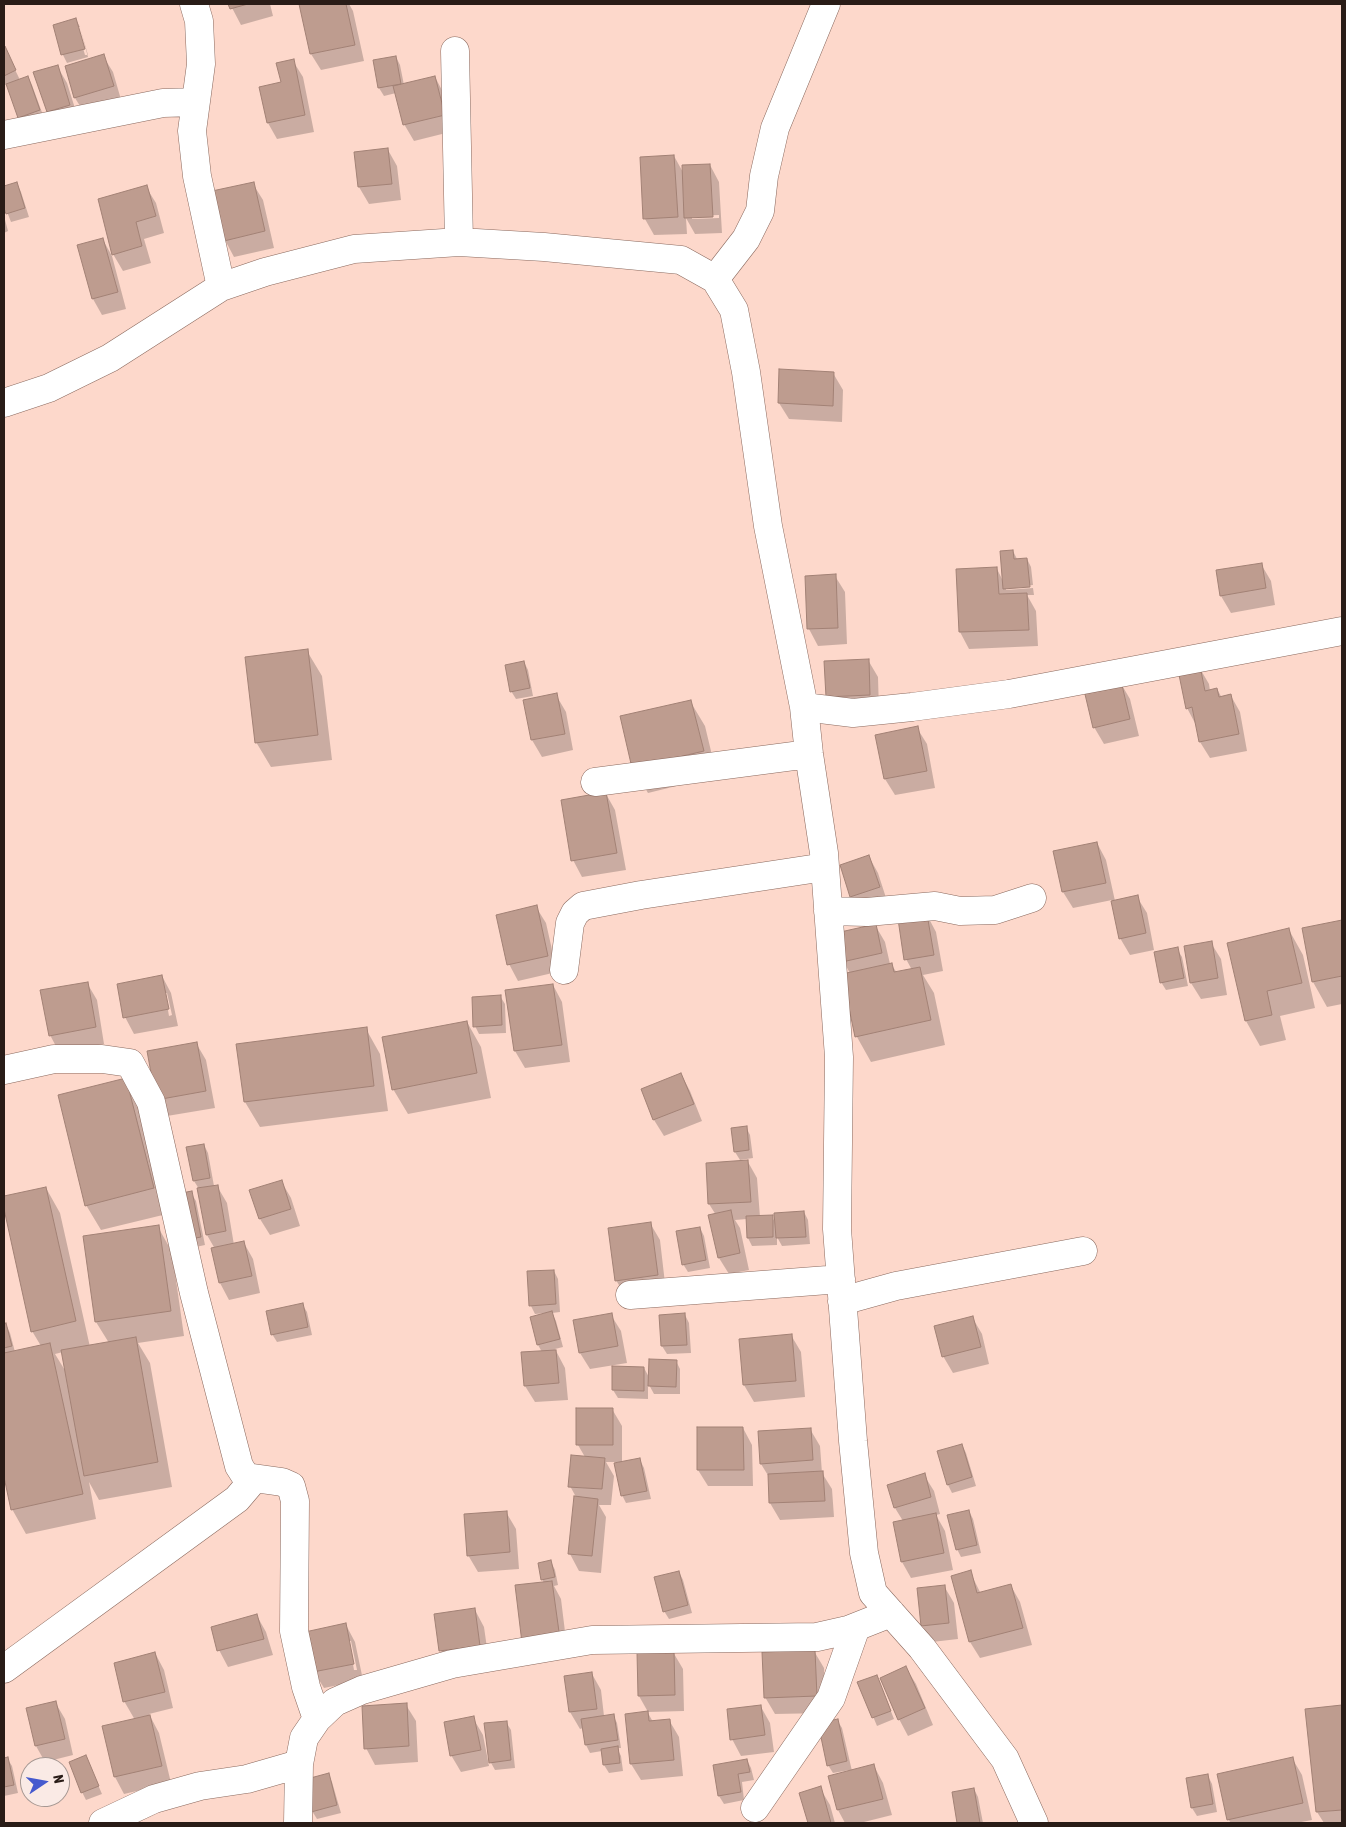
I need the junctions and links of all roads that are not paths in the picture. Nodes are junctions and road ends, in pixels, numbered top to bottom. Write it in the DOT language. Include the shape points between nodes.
graph roads {
  1 [pos="194,4"];
  2 [pos="826,4"];
  3 [pos="455,51"];
  4 [pos="195,102"];
  5 [pos="4,135"];
  6 [pos="459,242"];
  7 [pos="715,279"];
  8 [pos="221,286"];
  9 [pos="4,403"];
  10 [pos="1342,632"];
  11 [pos="804,707"];
  12 [pos="809,754"];
  13 [pos="595,782"];
  14 [pos="825,868"];
  15 [pos="1032,898"];
  16 [pos="828,911"];
  17 [pos="564,970"];
  18 [pos="4,1070"];
  19 [pos="1083,1251"];
  20 [pos="841,1290"];
  21 [pos="630,1295"];
  22 [pos="254,1478"];
  23 [pos="891,1613"];
  24 [pos="856,1628"];
  25 [pos="4,1669"];
  26 [pos="317,1719"];
  27 [pos="299,1764"];
  28 [pos="755,1808"];
  29 [pos="103,1823"];
  30 [pos="298,1823"];
  31 [pos="1034,1823"];
  1 -- 4 [label="street" via="201,41"];
  2 -- 7 [label="street" via="776,128 764,176 760,211 746,239"];
  3 -- 6 [label="street"];
  4 -- 5 [label="street" via="135,108"];
  4 -- 8 [label="street" via="192,131 197,176"];
  6 -- 7 [label="street" via="681,260"];
  6 -- 8 [label="street" via="354,249"];
  7 -- 11 [label="street" via="734,310 768,526"];
  8 -- 9 [label="street" via="110,358 49,388"];
  10 -- 11 [label="street" via="1009,694 853,713"];
  11 -- 12 [label="street"];
  12 -- 13 [label="street"];
  12 -- 14 [label="street"];
  14 -- 16 [label="street"];
  14 -- 17 [label="street" via="583,906 570,923"];
  15 -- 16 [label="street" via="995,910 960,911 935,906 867,912"];
  16 -- 20 [label="street" via="839,1057 837,1229"];
  18 -- 22 [label="street" via="54,1059 102,1059 130,1063 151,1102 194,1293 239,1466 246,1477"];
  19 -- 20 [label="street" via="896,1286"];
  20 -- 21 [label="street"];
  20 -- 23 [label="street" via="864,1553 873,1593"];
  22 -- 25 [label="street" via="237,1499"];
  22 -- 26 [label="street" via="291,1486 295,1501 294,1631 306,1687"];
  23 -- 24 [label="street"];
  23 -- 31 [label="street" via="922,1648 1005,1759"];
  24 -- 26 [label="street" via="817,1637 592,1640 452,1664 362,1690 335,1702"];
  24 -- 28 [label="street" via="832,1698"];
  26 -- 27 [label="street" via="304,1738"];
  27 -- 29 [label="street" via="154,1799"];
  27 -- 30 [label="street"];
}
